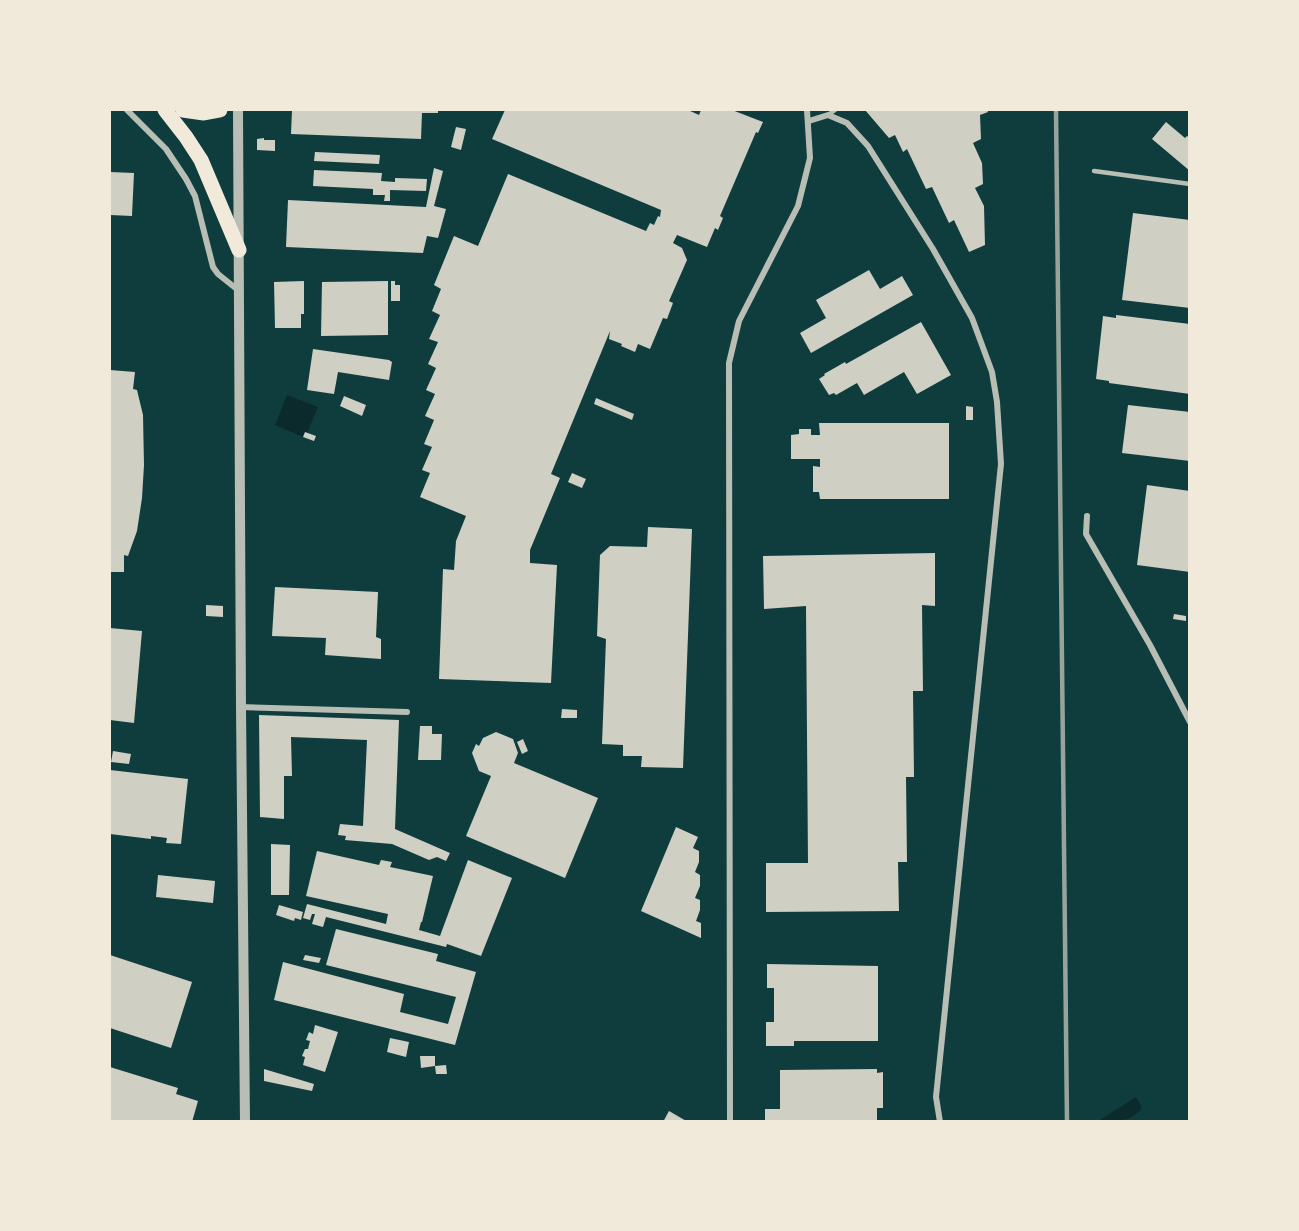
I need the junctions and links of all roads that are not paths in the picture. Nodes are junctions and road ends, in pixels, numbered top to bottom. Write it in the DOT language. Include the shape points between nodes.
graph roads {
  1 [pos="128,110"];
  2 [pos="165,110"];
  3 [pos="183,110"];
  4 [pos="220,110"];
  5 [pos="238,110"];
  6 [pos="807,110"];
  7 [pos="835,110"];
  8 [pos="828,115"];
  9 [pos="808,121"];
  10 [pos="1094,171"];
  11 [pos="1190,184"];
  12 [pos="238,250"];
  13 [pos="239,291"];
  14 [pos="1087,516"];
  15 [pos="241,707"];
  16 [pos="407,712"];
  17 [pos="1190,722"];
  18 [pos="245,1122"];
  19 [pos="730,1122"];
  20 [pos="940,1122"];
  1 -- 13 [label="street" via="166,149 186,179 198,205 213,267"];
  2 -- 12 [label="highway" via="201,160"];
  3 -- 4 [label="highway"];
  5 -- 12 [label="street"];
  6 -- 9 [label="street"];
  7 -- 8 [label="lane"];
  8 -- 9 [label="street"];
  8 -- 20 [label="street" via="847,123 868,146 933,249 972,318 992,372 997,402 1000,464 936,1097"];
  9 -- 19 [label="street" via="810,158 798,206 739,321 729,363"];
  10 -- 11 [label="lane"];
  12 -- 13 [label="street"];
  13 -- 15 [label="street"];
  14 -- 17 [label="street" via="1086,534"];
  15 -- 16 [label="street"];
  15 -- 18 [label="street"];
}
